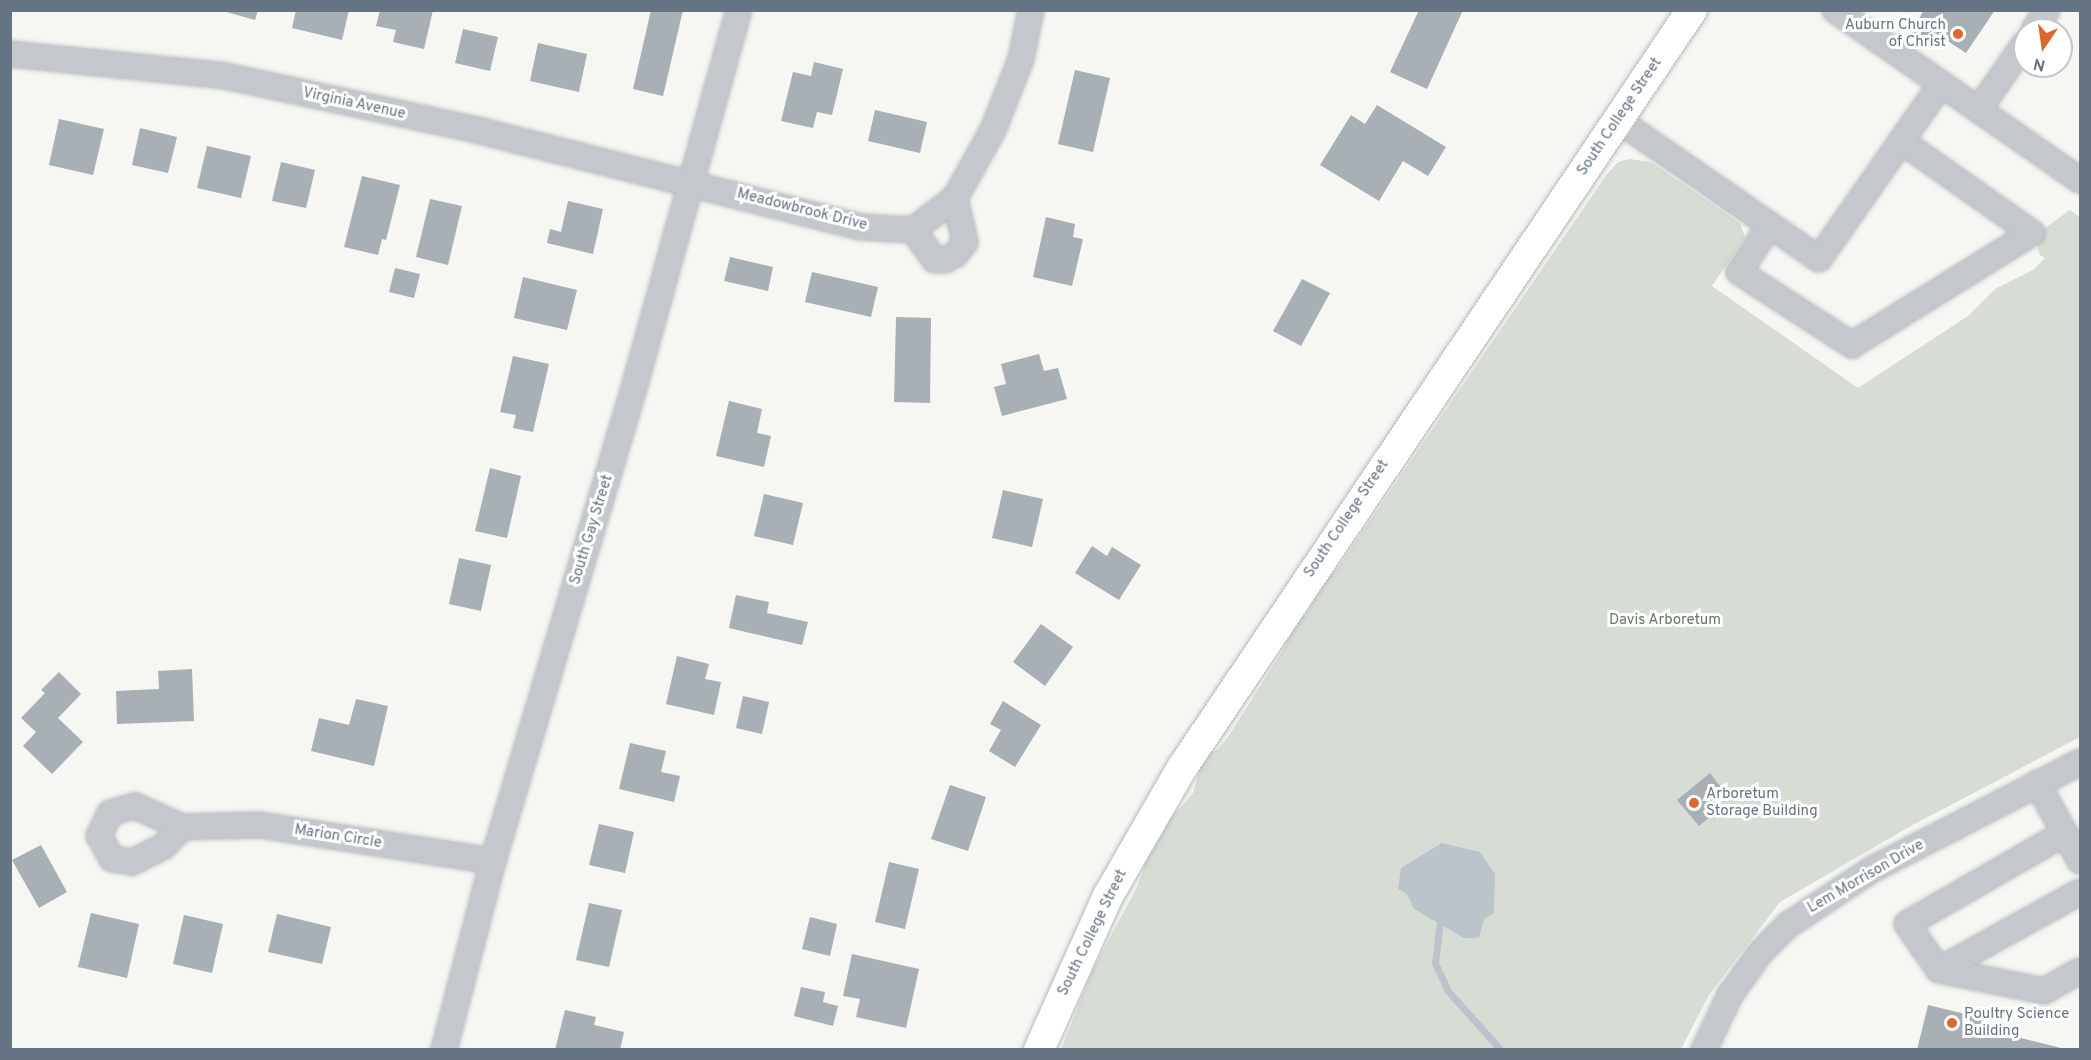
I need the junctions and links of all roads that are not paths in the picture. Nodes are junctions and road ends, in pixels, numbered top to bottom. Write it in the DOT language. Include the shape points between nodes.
graph roads {
  1 [pos="739,10"];
  2 [pos="1031,10"];
  3 [pos="1692,10"];
  4 [pos="1835,10"];
  5 [pos="10,54"];
  6 [pos="2013,60"];
  7 [pos="1941,84"];
  8 [pos="1979,109"];
  9 [pos="1618,120"];
  10 [pos="1901,141"];
  11 [pos="2080,180"];
  12 [pos="692,182"];
  13 [pos="955,198"];
  14 [pos="1770,225"];
  15 [pos="913,230"];
  16 [pos="2080,762"];
  17 [pos="2037,783"];
  18 [pos="182,827"];
  19 [pos="2075,846"];
  20 [pos="493,861"];
  21 [pos="2080,892"];
  22 [pos="1939,970"];
  23 [pos="2080,971"];
  24 [pos="444,1050"];
  25 [pos="1039,1050"];
  26 [pos="1704,1050"];
  1 -- 12 [label="street, South Gay Street"];
  2 -- 13 [label="street" via="1021,59 993,130"];
  3 -- 9 [label="main road, South College Street"];
  4 -- 7 [label="street"];
  5 -- 12 [label="street, Virginia Avenue" via="225,76"];
  6 -- 8 [label="street"];
  7 -- 8 [label="street"];
  7 -- 10 [label="street"];
  8 -- 11 [label="street"];
  9 -- 14 [label="street"];
  9 -- 25 [label="main road, South College Street" via="1182,768 1108,896"];
  10 -- 14 [label="street" via="1819,259"];
  10 -- 14 [label="street" via="2032,233 1852,345 1739,272"];
  12 -- 15 [label="street, Meadowbrook Drive" via="860,227"];
  12 -- 20 [label="street, South Gay Street"];
  13 -- 15 [label="street"];
  13 -- 15 [label="street" via="965,242 956,254 935,260"];
  16 -- 17 [label="street, Lem Morrison Drive"];
  17 -- 19 [label="street"];
  17 -- 26 [label="street, Lem Morrison Drive" via="1871,870 1788,925 1760,953 1730,995"];
  18 -- 20 [label="street, Marion Circle" via="260,825"];
  19 -- 22 [label="street" via="1907,924"];
  20 -- 24 [label="street, South Gay Street"];
  21 -- 22 [label="street"];
  22 -- 23 [label="street" via="2044,991"];
}
